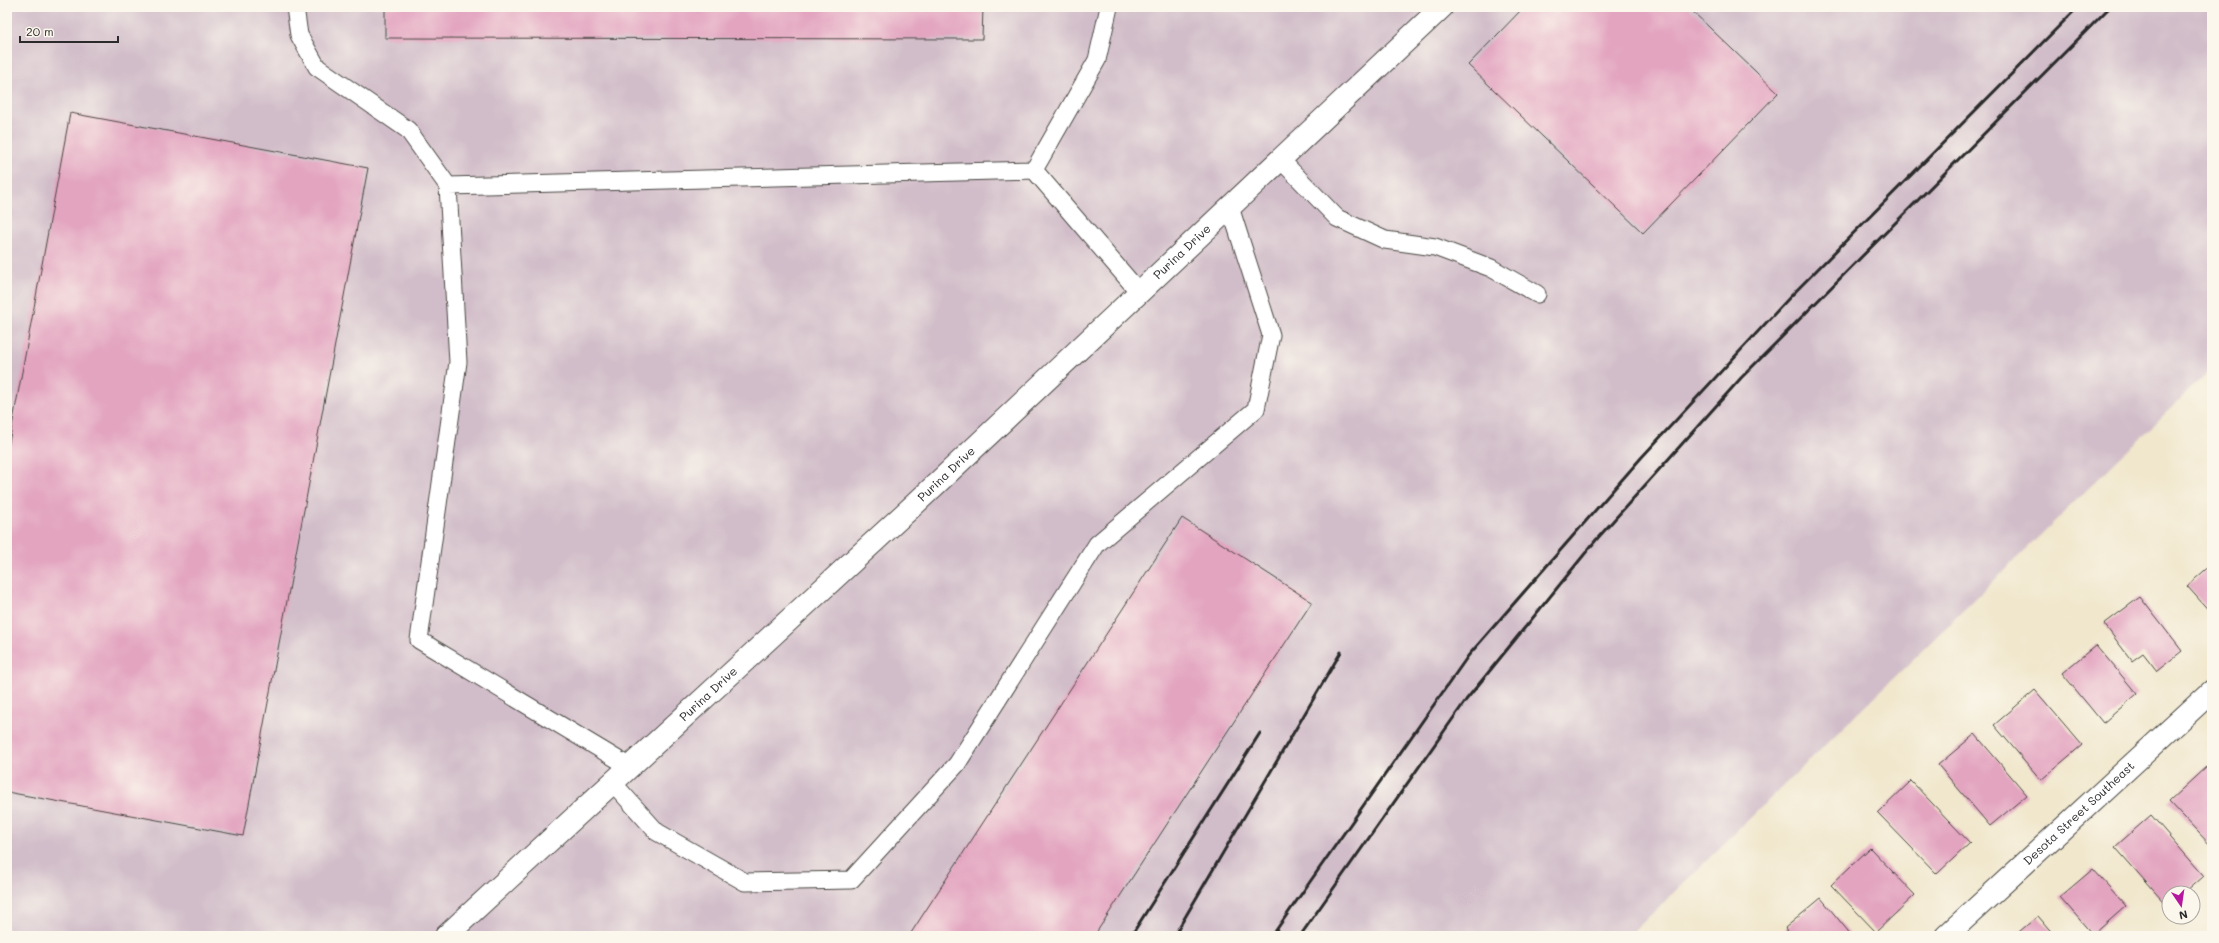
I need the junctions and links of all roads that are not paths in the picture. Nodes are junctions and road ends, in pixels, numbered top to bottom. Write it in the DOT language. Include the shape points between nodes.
graph roads {
  1 [pos="295,7"];
  2 [pos="1109,7"];
  3 [pos="1442,7"];
  4 [pos="1280,159"];
  5 [pos="1034,170"];
  6 [pos="448,186"];
  7 [pos="1230,207"];
  8 [pos="1139,292"];
  9 [pos="1537,294"];
  10 [pos="2212,690"];
  11 [pos="630,766"];
  12 [pos="613,783"];
  13 [pos="453,933"];
  14 [pos="1946,936"];
  1 -- 6 [label="lane" via="299,35 318,67 408,130"];
  2 -- 5 [label="lane" via="1097,60"];
  3 -- 4 [label="street, Purina Drive"];
  4 -- 7 [label="street, Purina Drive"];
  4 -- 9 [label="lane" via="1337,218 1386,240 1435,247 1491,268"];
  5 -- 6 [label="lane"];
  5 -- 8 [label="lane"];
  6 -- 11 [label="lane" via="458,362 419,640"];
  7 -- 8 [label="street, Purina Drive"];
  7 -- 12 [label="lane" via="1271,335 1256,408 1097,544 957,764 852,880 745,882 657,832"];
  8 -- 11 [label="street, Purina Drive"];
  10 -- 14 [label="street, Desota Street Southeast"];
  11 -- 12 [label="street, Purina Drive"];
  12 -- 13 [label="street, Purina Drive"];
}
